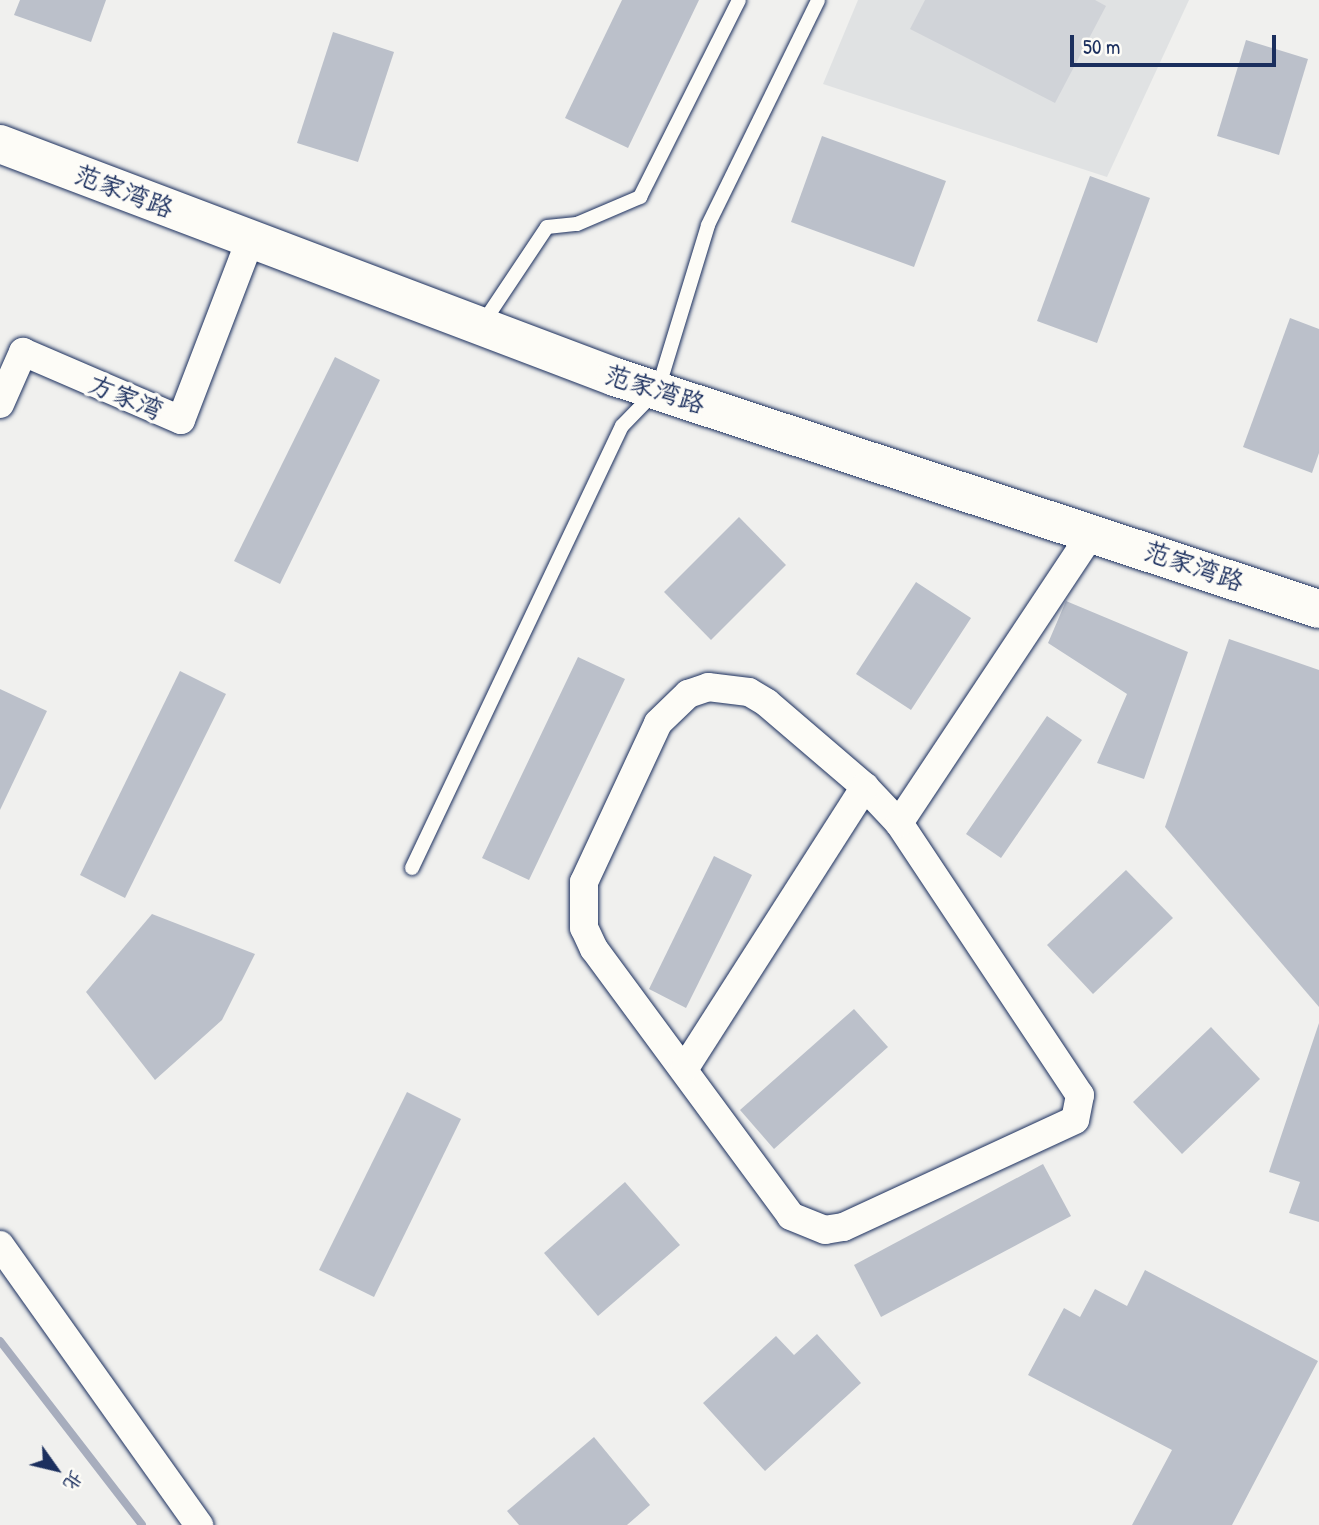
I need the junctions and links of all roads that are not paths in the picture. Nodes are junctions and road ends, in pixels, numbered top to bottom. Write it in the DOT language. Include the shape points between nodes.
graph roads {
  1 [pos="739,0"];
  2 [pos="818,0"];
  3 [pos="0,144"];
  4 [pos="250,240"];
  5 [pos="480,327"];
  6 [pos="658,389"];
  7 [pos="0,404"];
  8 [pos="1092,532"];
  9 [pos="1319,608"];
  10 [pos="865,787"];
  11 [pos="899,822"];
  12 [pos="412,867"];
  13 [pos="685,1068"];
  14 [pos="0,1245"];
  15 [pos="199,1525"];
  1 -- 5 [label="lane" via="640,197 577,224 547,227"];
  2 -- 6 [label="lane" via="708,225"];
  3 -- 4 [label="main road, 范家湾路"];
  4 -- 5 [label="main road, 范家湾路"];
  4 -- 7 [label="street, 方家湾" via="181,421 23,352"];
  5 -- 6 [label="main road, 范家湾路"];
  6 -- 8 [label="main road, 范家湾路"];
  6 -- 12 [label="lane" via="622,426"];
  8 -- 9 [label="main road, 范家湾路"];
  8 -- 11 [label="street"];
  10 -- 11 [label="street"];
  10 -- 13 [label="street"];
  10 -- 13 [label="street" via="749,692 729,687 698,691 670,707 658,723 592,861 581,905 594,949"];
  11 -- 13 [label="street" via="1080,1095 1075,1120 843,1227 825,1230 791,1216"];
  14 -- 15 [label="street"];
}
